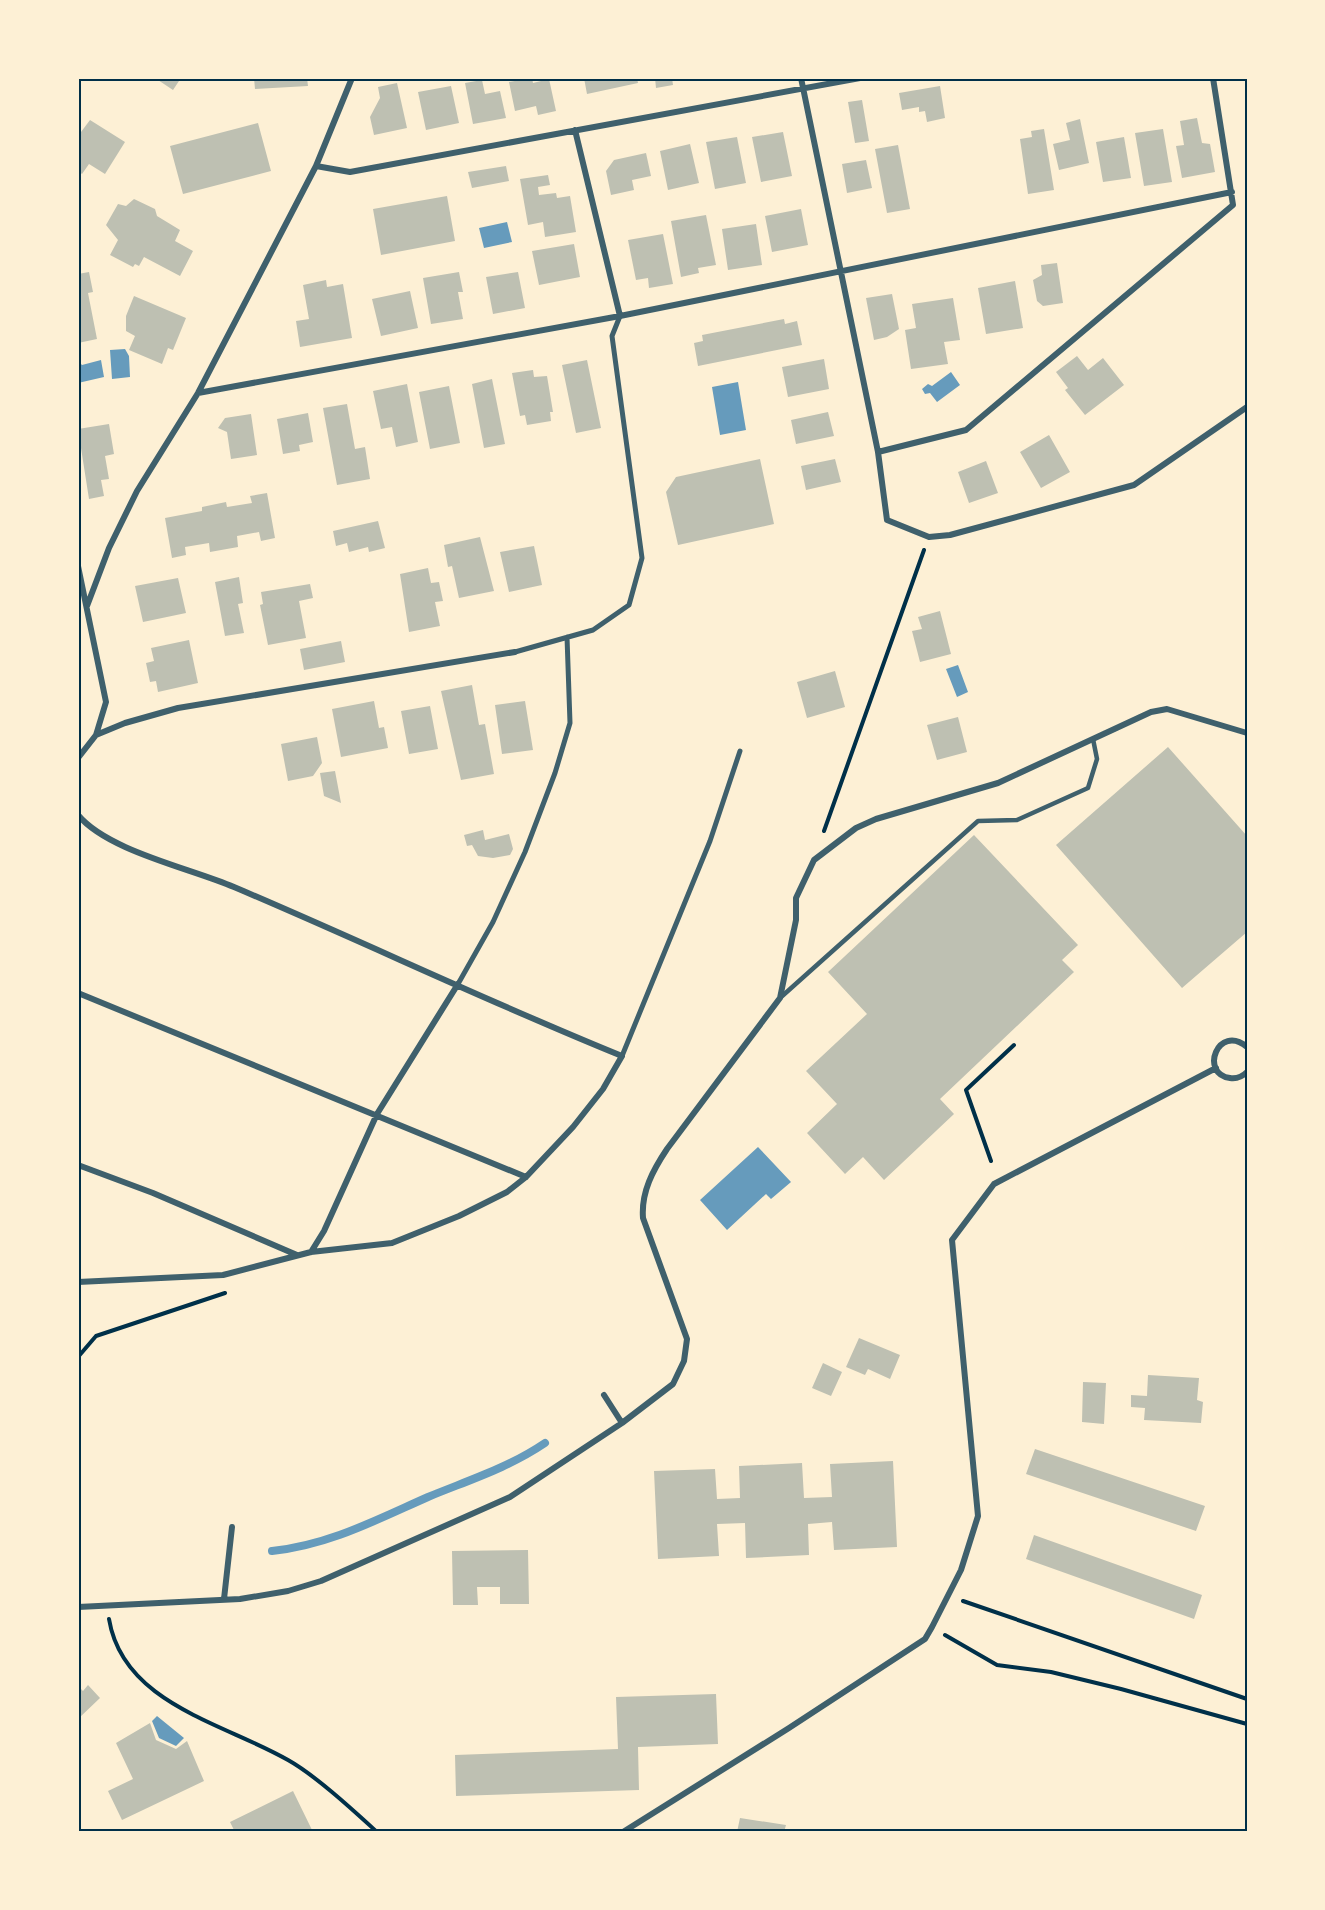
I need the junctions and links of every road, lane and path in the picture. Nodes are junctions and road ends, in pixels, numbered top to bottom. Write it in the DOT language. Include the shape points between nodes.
graph roads {
  1 [pos="352,78"];
  2 [pos="801,78"];
  3 [pos="860,78"];
  4 [pos="1213,78"];
  5 [pos="803,88"];
  6 [pos="575,130"];
  7 [pos="316,166"];
  8 [pos="1232,192"];
  9 [pos="841,271"];
  10 [pos="620,316"];
  11 [pos="198,393"];
  12 [pos="1247,407"];
  13 [pos="878,452"];
  14 [pos="929,537"];
  15 [pos="78,566"];
  16 [pos="87,606"];
  17 [pos="567,637"];
  18 [pos="515,652"];
  19 [pos="1247,733"];
  20 [pos="96,735"];
  21 [pos="1093,739"];
  22 [pos="740,751"];
  23 [pos="78,758"];
  24 [pos="78,815"];
  25 [pos="814,860"];
  26 [pos="458,984"];
  27 [pos="78,993"];
  28 [pos="780,998"];
  29 [pos="1246,1043"];
  30 [pos="1014,1045"];
  31 [pos="622,1056"];
  32 [pos="1216,1068"];
  33 [pos="1247,1072"];
  34 [pos="377,1114"];
  35 [pos="991,1161"];
  36 [pos="78,1165"];
  37 [pos="526,1177"];
  38 [pos="310,1252"];
  39 [pos="297,1255"];
  40 [pos="78,1282"];
  41 [pos="226,1292"];
  42 [pos="78,1357"];
  43 [pos="604,1395"];
  44 [pos="622,1424"];
  45 [pos="232,1527"];
  46 [pos="224,1599"];
  47 [pos="78,1607"];
  48 [pos="107,1607"];
  49 [pos="976,1607"];
  50 [pos="932,1627"];
  51 [pos="1247,1700"];
  52 [pos="1247,1724"];
  53 [pos="377,1832"];
  54 [pos="623,1832"];
  1 -- 7 [label="street"];
  2 -- 5 [label="street"];
  3 -- 5 [label="street"];
  4 -- 8 [label="street"];
  5 -- 6 [label="street"];
  5 -- 9 [label="street"];
  6 -- 7 [label="street" via="350,172"];
  6 -- 10 [label="street"];
  7 -- 11 [label="street"];
  8 -- 9 [label="street"];
  8 -- 13 [label="street" via="1233,205 966,429"];
  9 -- 10 [label="street"];
  9 -- 13 [label="street"];
  10 -- 11 [label="street"];
  10 -- 17 [label="street" via="612,336 642,558 629,605 593,630"];
  11 -- 16 [label="street" via="138,491 109,548"];
  12 -- 14 [label="street" via="1134,485 950,535"];
  13 -- 14 [label="street" via="887,520"];
  14 -- 25 [label="path"];
  15 -- 16 [label="street"];
  16 -- 20 [label="street" via="106,702"];
  17 -- 18 [label="street"];
  17 -- 26 [label="street" via="570,723 558,763 525,852 493,922"];
  18 -- 20 [label="street" via="178,708"];
  19 -- 21 [label="street" via="1167,709 1151,712"];
  20 -- 23 [label="street"];
  21 -- 25 [label="street" via="998,783 876,819 856,828"];
  21 -- 28 [label="lane" via="1097,759 1088,788 1017,820 978,821"];
  22 -- 31 [label="street" via="710,841"];
  24 -- 26 [label="street" via="85,823 137,852 214,878"];
  25 -- 28 [label="street" via="796,898 796,920"];
  26 -- 31 [label="street"];
  26 -- 34 [label="street"];
  27 -- 34 [label="street"];
  28 -- 44 [label="street" via="667,1149 646,1188 643,1218 684,1329 686,1352 673,1384"];
  29 -- 32 [label="street" via="1231,1041 1220,1046 1214,1056"];
  30 -- 35 [label="path" via="966,1090"];
  31 -- 37 [label="street" via="603,1089 573,1127"];
  32 -- 33 [label="street" via="1221,1075 1233,1078"];
  32 -- 50 [label="street" via="994,1184 952,1240 978,1516 961,1570"];
  34 -- 37 [label="street"];
  34 -- 38 [label="street" via="324,1231"];
  36 -- 39 [label="street"];
  37 -- 38 [label="street" via="507,1192 459,1216 392,1244"];
  38 -- 39 [label="street"];
  39 -- 40 [label="street" via="223,1275"];
  41 -- 42 [label="path" via="96,1336"];
  43 -- 44 [label="street"];
  44 -- 46 [label="street" via="510,1497 461,1520 321,1581 288,1591"];
  45 -- 46 [label="street"];
  46 -- 48 [label="street"];
  47 -- 48 [label="street"];
  48 -- 53 [label="path" via="112,1636 132,1672 186,1712 290,1760"];
  49 -- 51 [label="path"];
  50 -- 52 [label="path" via="997,1665 1051,1672"];
  50 -- 54 [label="street" via="925,1639"];
}
